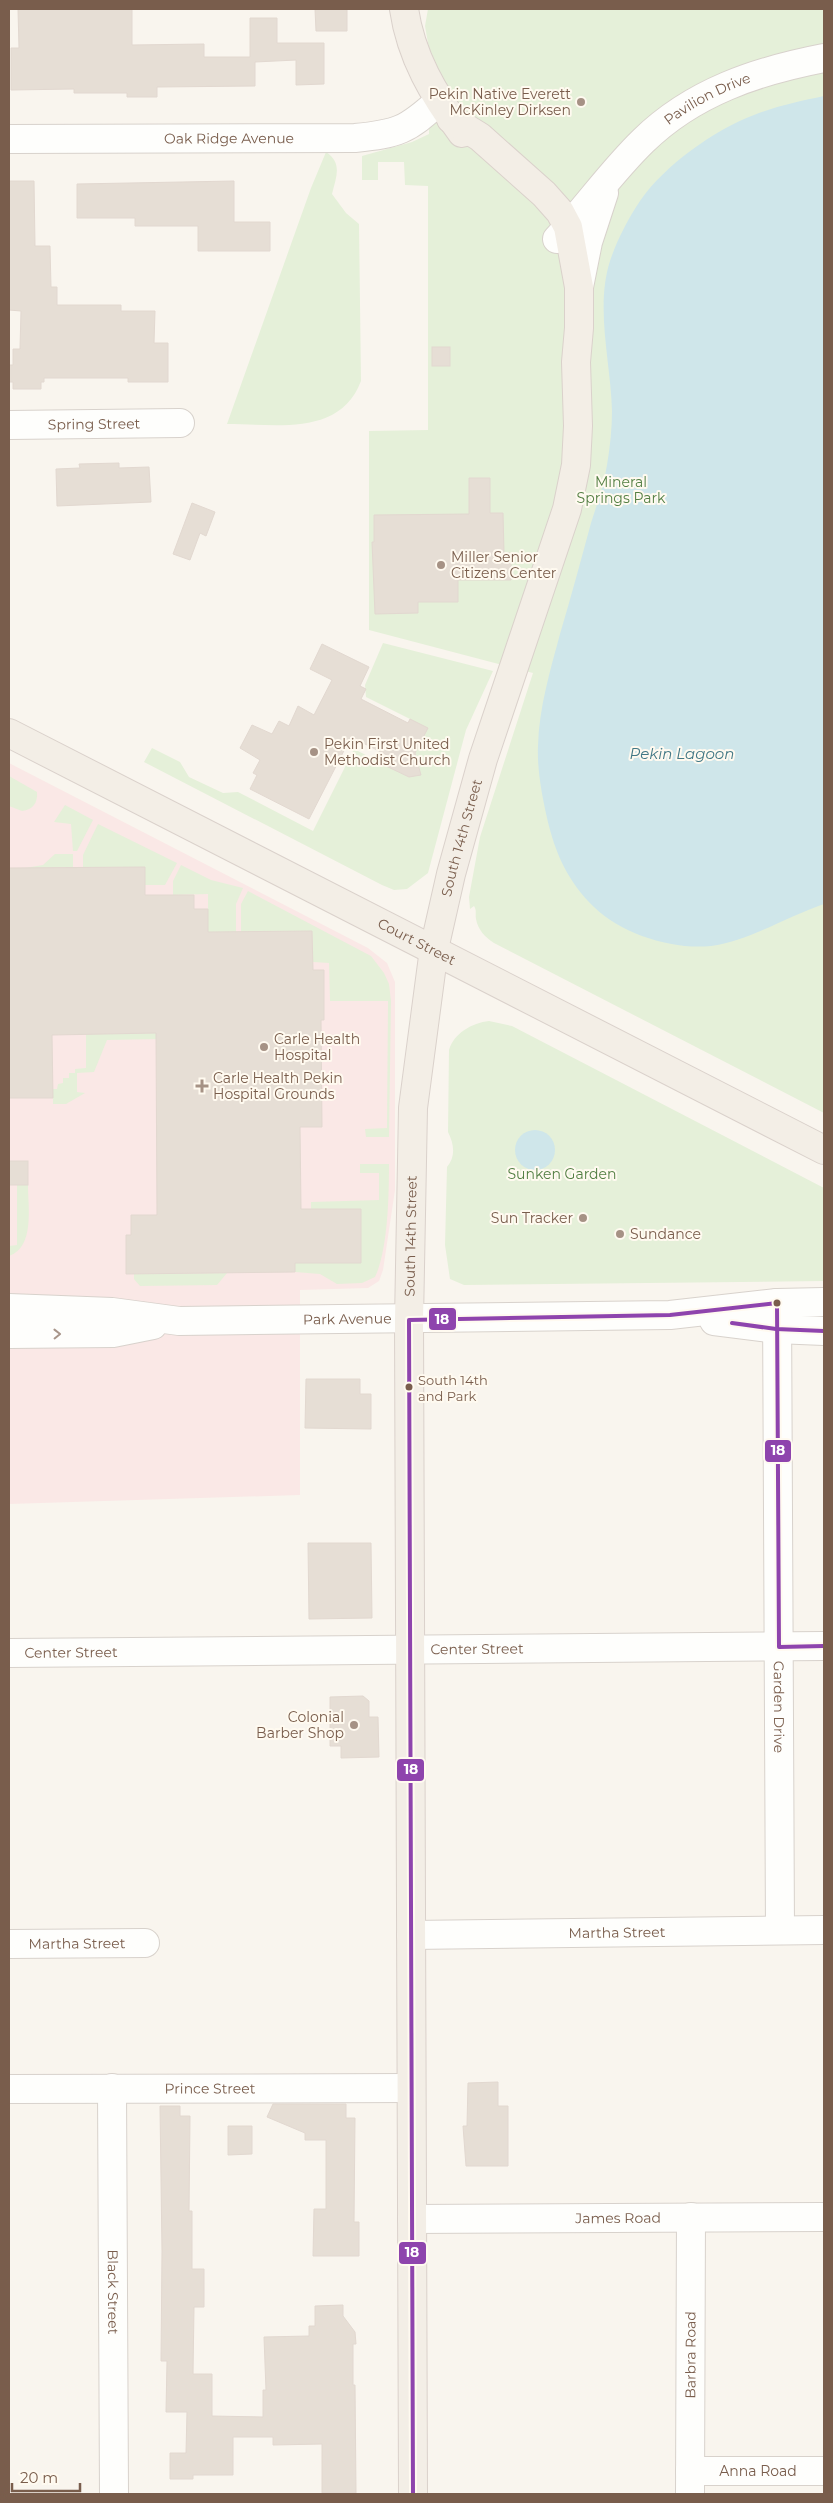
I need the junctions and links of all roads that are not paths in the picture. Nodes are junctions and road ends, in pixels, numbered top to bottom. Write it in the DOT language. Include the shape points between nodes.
graph roads {
  1 [pos="404,9"];
  2 [pos="824,58"];
  3 [pos="445,110"];
  4 [pos="9,139"];
  5 [pos="611,178"];
  6 [pos="563,233"];
  7 [pos="578,287"];
  8 [pos="576,362"];
  9 [pos="180,424"];
  10 [pos="9,425"];
  11 [pos="9,732"];
  12 [pos="434,949"];
  13 [pos="824,1150"];
  14 [pos="824,1302"];
  15 [pos="9,1308"];
  16 [pos="776,1316"];
  17 [pos="409,1320"];
  18 [pos="174,1321"];
  19 [pos="824,1330"];
  20 [pos="9,1334"];
  21 [pos="824,1646"];
  22 [pos="779,1647"];
  23 [pos="410,1650"];
  24 [pos="9,1652"];
  25 [pos="780,1930"];
  26 [pos="824,1930"];
  27 [pos="411,1935"];
  28 [pos="145,1943"];
  29 [pos="9,1944"];
  30 [pos="112,2088"];
  31 [pos="412,2088"];
  32 [pos="9,2089"];
  33 [pos="691,2217"];
  34 [pos="824,2217"];
  35 [pos="412,2219"];
  36 [pos="824,2471"];
  37 [pos="690,2482"];
  38 [pos="114,2494"];
  39 [pos="412,2494"];
  1 -- 3 [label="main road, South 14th Street" via="414,52"];
  2 -- 5 [label="street, Pavilion Drive" via="752,75 703,96 662,124"];
  3 -- 4 [label="street, Oak Ridge Avenue" via="397,132 355,138"];
  3 -- 6 [label="main road, South 14th Street" via="544,194 560,212"];
  5 -- 6 [label="street, Pavilion Drive"];
  5 -- 7 [label="street, Pavilion Drive" via="595,218"];
  6 -- 7 [label="main road, South 14th Street"];
  6 -- 8 [label="main road, South 14th Street" via="570,330"];
  7 -- 8 [label="main road, South 14th Street"];
  8 -- 12 [label="main road, South 14th Street" via="578,426 573,484 548,570 472,795"];
  9 -- 10 [label="street, Spring Street"];
  11 -- 12 [label="main road, Court Street"];
  12 -- 13 [label="main road, Court Street"];
  12 -- 17 [label="main road, South 14th Street" via="413,1108"];
  14 -- 16 [label="street, Park Avenue"];
  15 -- 18 [label="street, Park Avenue" via="112,1312"];
  16 -- 17 [label="street, Park Avenue"];
  16 -- 19 [label="street, Park Avenue"];
  16 -- 22 [label="street, Garden Drive"];
  17 -- 18 [label="street, Park Avenue"];
  17 -- 23 [label="main road, South 14th Street"];
  20 -- 18 [label="street, Park Avenue, one-way" via="113,1333"];
  21 -- 22 [label="street, Center Street"];
  22 -- 23 [label="street, Center Street"];
  22 -- 25 [label="street, Garden Drive"];
  23 -- 24 [label="street, Center Street"];
  23 -- 27 [label="main road, South 14th Street"];
  25 -- 26 [label="street, Martha Street"];
  25 -- 27 [label="street, Martha Street"];
  27 -- 31 [label="main road, South 14th Street"];
  28 -- 29 [label="street, Martha Street"];
  30 -- 31 [label="street, Prince Street"];
  30 -- 32 [label="street, Prince Street"];
  30 -- 38 [label="street, Black Street"];
  31 -- 35 [label="main road, South 14th Street"];
  33 -- 34 [label="street, James Road"];
  33 -- 35 [label="street, James Road"];
  33 -- 37 [label="street, Barbra Road"];
  35 -- 39 [label="main road, South 14th Street"];
  36 -- 37 [label="street, Anna Road"];
}
